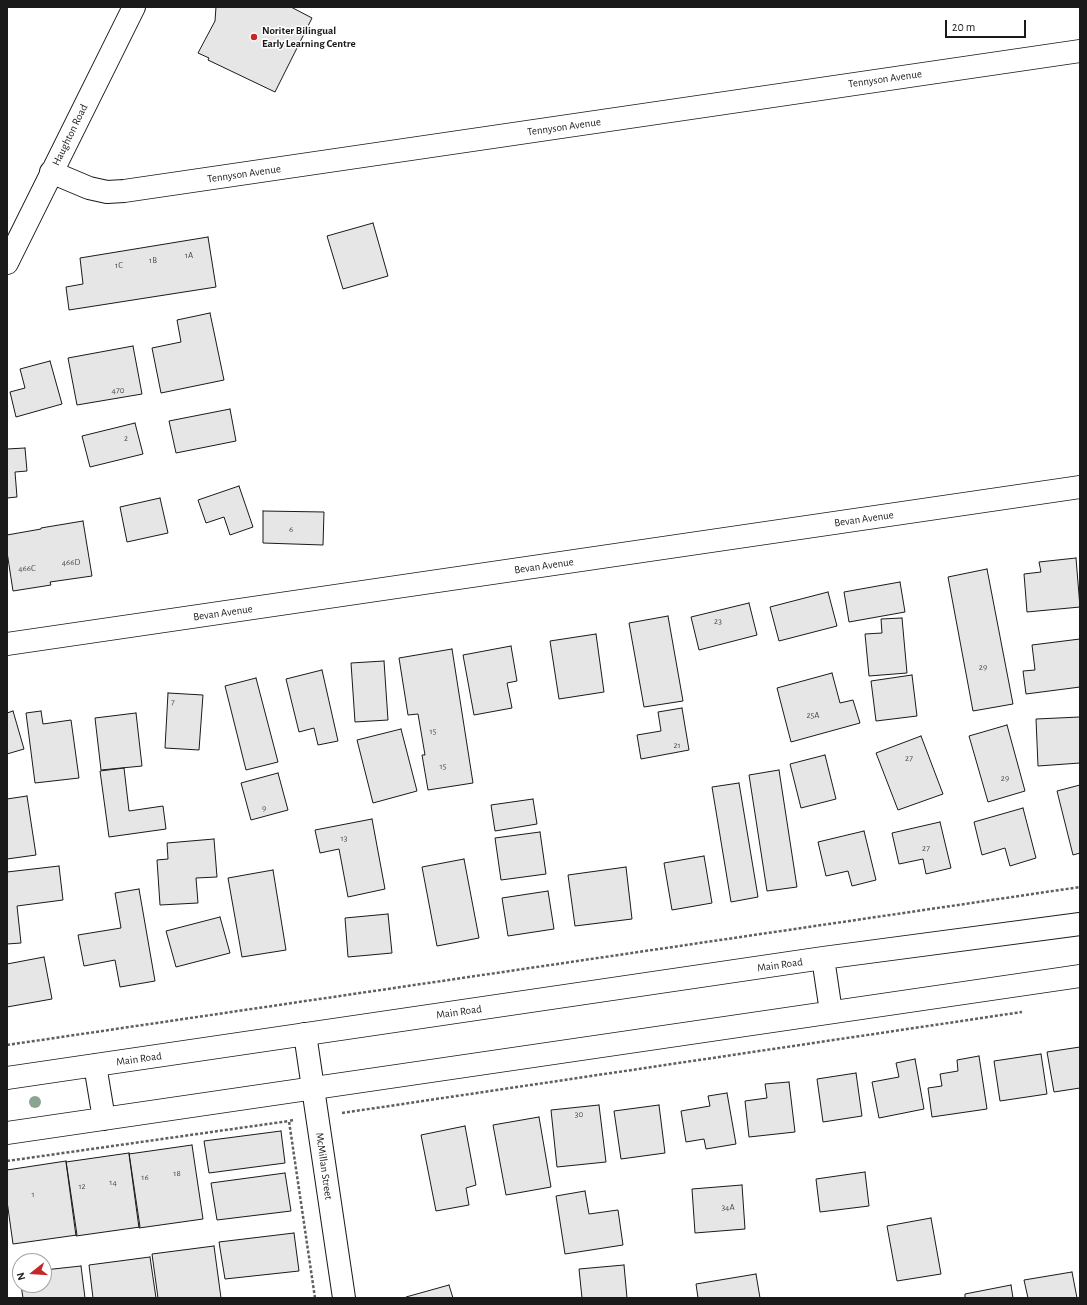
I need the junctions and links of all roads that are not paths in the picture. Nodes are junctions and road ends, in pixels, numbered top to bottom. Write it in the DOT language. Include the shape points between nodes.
graph roads {
  1 [pos="134,7"];
  2 [pos="1080,51"];
  3 [pos="51,172"];
  4 [pos="7,262"];
  5 [pos="1080,487"];
  6 [pos="7,644"];
  7 [pos="1080,924"];
  8 [pos="823,958"];
  9 [pos="1080,976"];
  10 [pos="831,1012"];
  11 [pos="305,1034"];
  12 [pos="95,1065"];
  13 [pos="7,1078"];
  14 [pos="313,1089"];
  15 [pos="104,1119"];
  16 [pos="7,1134"];
  17 [pos="344,1298"];
  1 -- 3 [label="street, Haughton Road"];
  2 -- 3 [label="street, Tennyson Avenue" via="124,191 107,192 89,188"];
  3 -- 4 [label="street, Haughton Road"];
  5 -- 6 [label="street, Bevan Avenue"];
  7 -- 8 [label="street, Main Road"];
  8 -- 10 [label="street"];
  8 -- 11 [label="street, Main Road"];
  9 -- 10 [label="street"];
  10 -- 14 [label="street"];
  11 -- 12 [label="street, Main Road"];
  11 -- 14 [label="street, McMillan Street"];
  12 -- 13 [label="street, Main Road"];
  12 -- 15 [label="street"];
  14 -- 15 [label="street"];
  14 -- 17 [label="street, McMillan Street"];
  15 -- 16 [label="street"];
}
